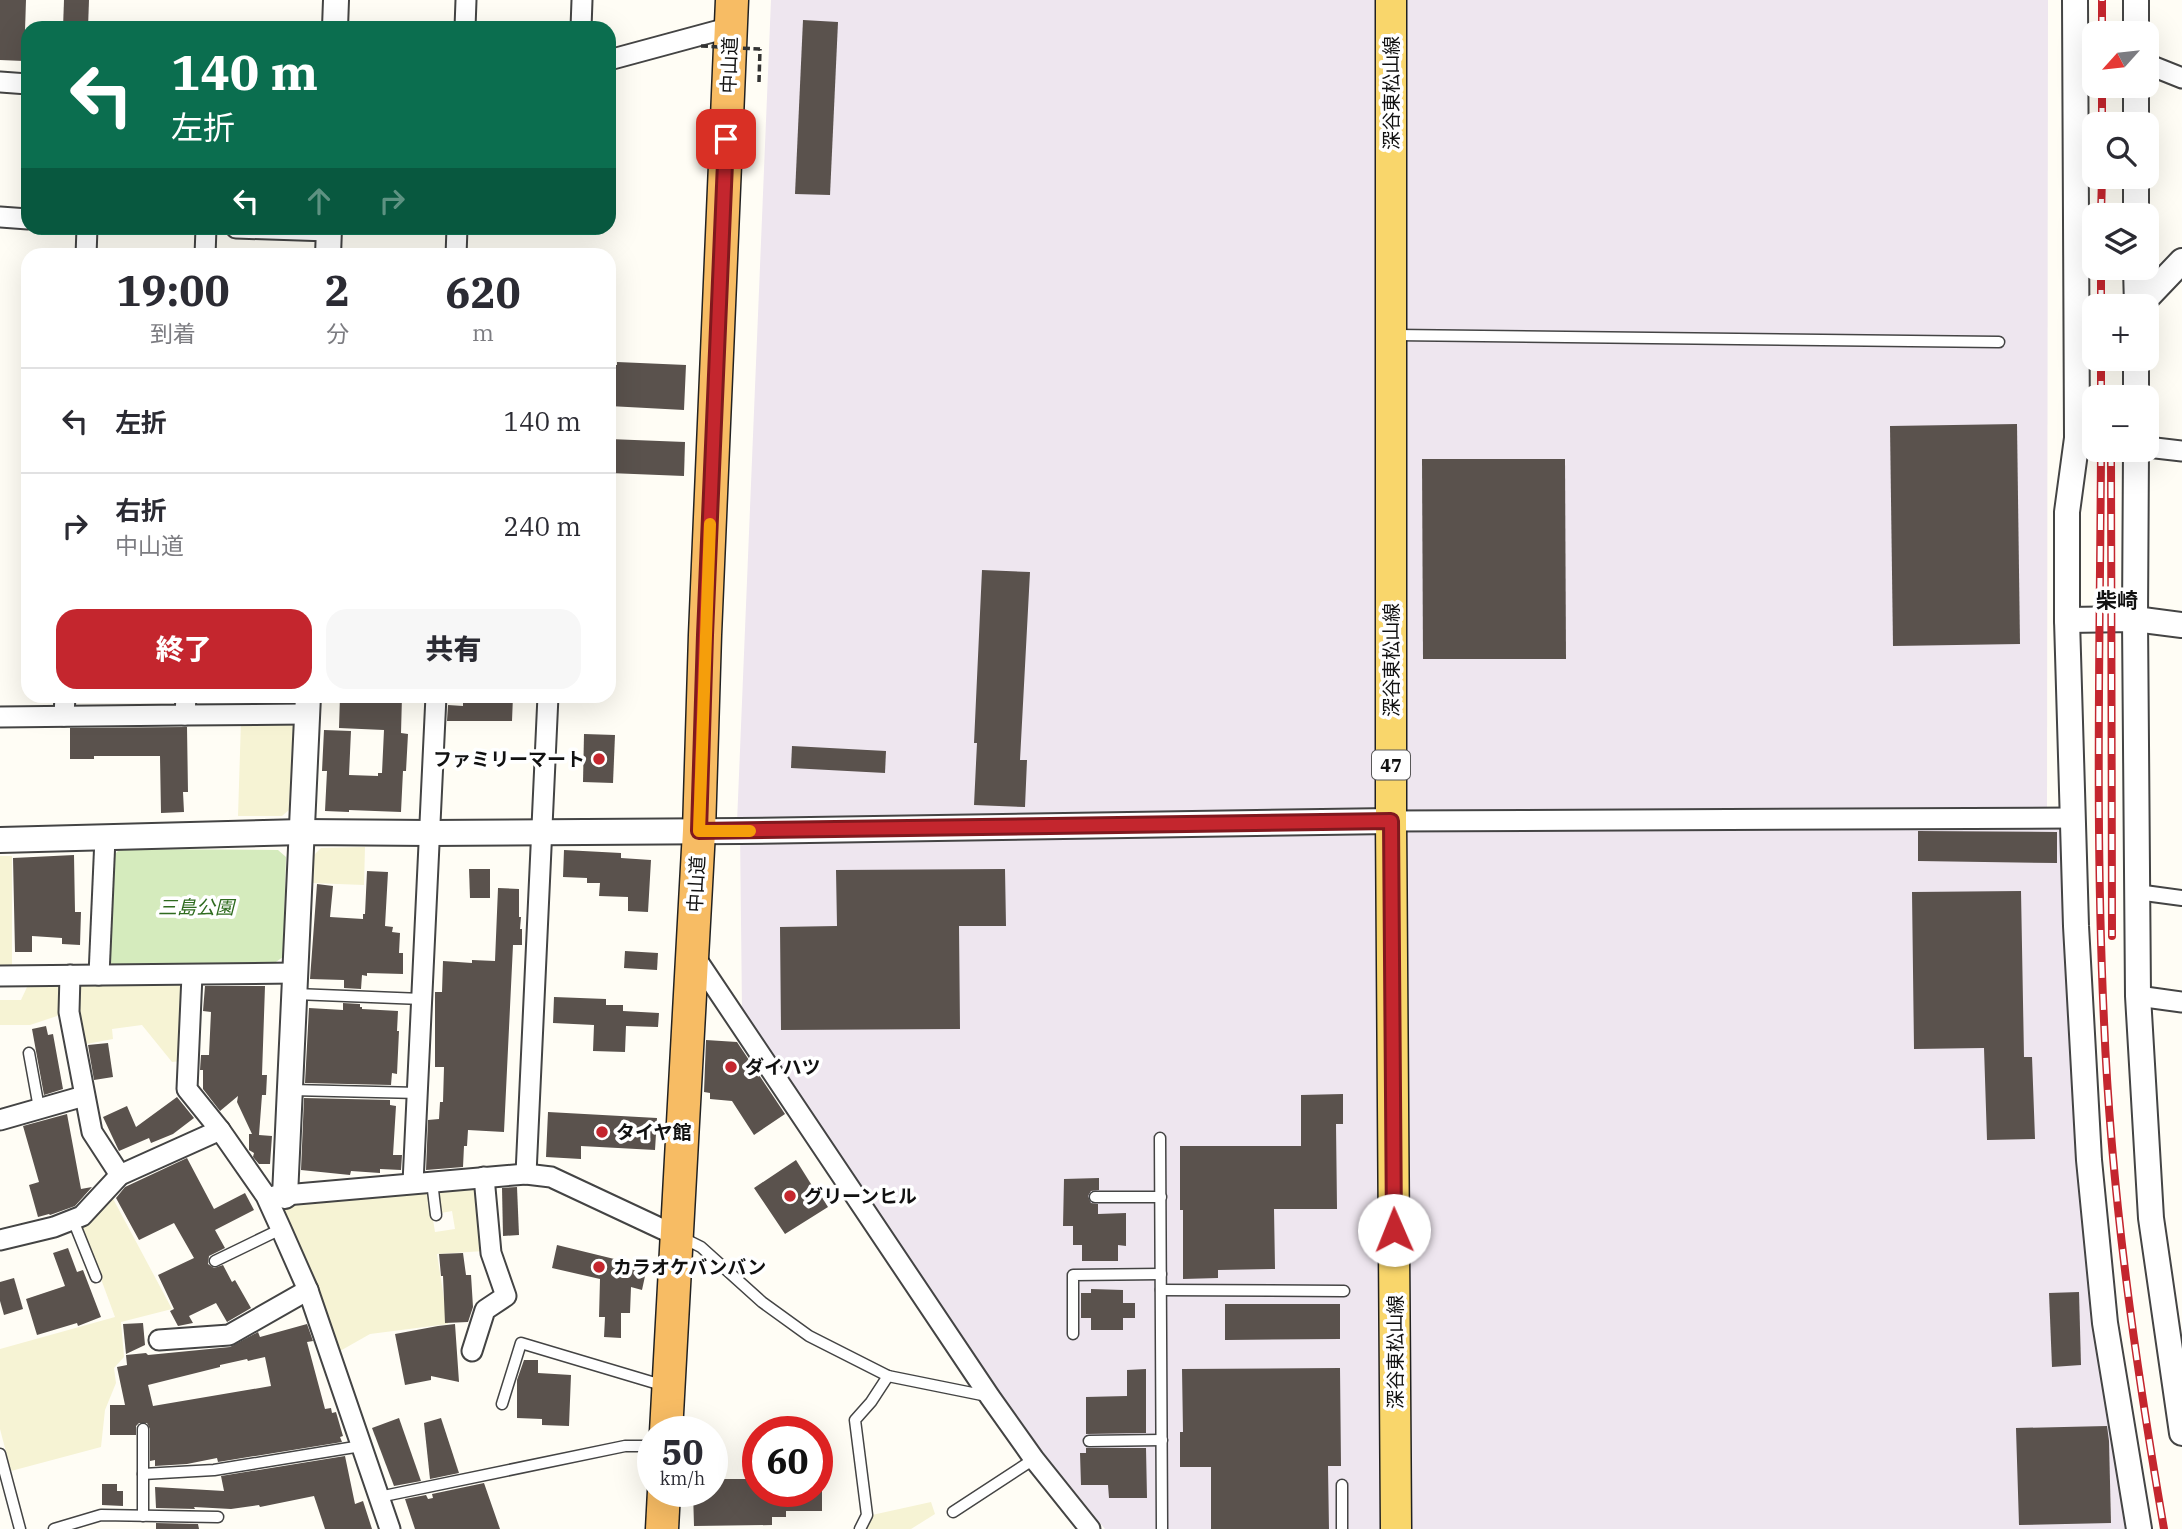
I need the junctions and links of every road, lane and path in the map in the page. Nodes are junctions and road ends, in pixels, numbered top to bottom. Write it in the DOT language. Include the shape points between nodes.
graph roads {
  1 [pos="336,0"];
  2 [pos="466,0"];
  3 [pos="582,0"];
  4 [pos="1391,0"];
  5 [pos="2075,0"];
  6 [pos="2136,0"];
  7 [pos="732,14"];
  8 [pos="335,21"];
  9 [pos="465,21"];
  10 [pos="581,21"];
  11 [pos="2136,21"];
  12 [pos="701,46"];
  13 [pos="616,58"];
  14 [pos="2160,69"];
  15 [pos="2182,78"];
  16 [pos="0,82"];
  17 [pos="759,82"];
  18 [pos="21,84"];
  19 [pos="0,217"];
  20 [pos="21,218"];
  21 [pos="301,235"];
  22 [pos="329,238"];
  23 [pos="2182,261"];
  24 [pos="2150,294"];
  25 [pos="1391,335"];
  26 [pos="1999,342"];
  27 [pos="2159,448"];
  28 [pos="2182,451"];
  29 [pos="2136,462"];
  30 [pos="2135,619"];
  31 [pos="2067,620"];
  32 [pos="2182,625"];
  33 [pos="436,703"];
  34 [pos="548,703"];
  35 [pos="307,705"];
  36 [pos="64,706"];
  37 [pos="186,706"];
  38 [pos="0,717"];
  39 [pos="2072,818"];
  40 [pos="1391,821"];
  41 [pos="542,831"];
  42 [pos="699,831"];
  43 [pos="302,832"];
  44 [pos="430,833"];
  45 [pos="105,838"];
  46 [pos="0,840"];
  47 [pos="2137,891"];
  48 [pos="2182,898"];
  49 [pos="692,953"];
  50 [pos="70,975"];
  51 [pos="99,975"];
  52 [pos="192,975"];
  53 [pos="0,976"];
  54 [pos="294,983"];
  55 [pos="2138,996"];
  56 [pos="422,999"];
  57 [pos="2182,1002"];
  58 [pos="29,1053"];
  59 [pos="290,1090"];
  60 [pos="418,1093"];
  61 [pos="84,1096"];
  62 [pos="39,1108"];
  63 [pos="0,1120"];
  64 [pos="220,1130"];
  65 [pos="1160,1138"];
  66 [pos="526,1174"];
  67 [pos="120,1175"];
  68 [pos="484,1177"];
  69 [pos="423,1182"];
  70 [pos="275,1196"];
  71 [pos="1095,1197"];
  72 [pos="1161,1197"];
  73 [pos="436,1215"];
  74 [pos="73,1220"];
  75 [pos="281,1229"];
  76 [pos="677,1236"];
  77 [pos="0,1240"];
  78 [pos="215,1261"];
  79 [pos="1161,1274"];
  80 [pos="96,1277"];
  81 [pos="308,1290"];
  82 [pos="1161,1290"];
  83 [pos="1344,1291"];
  84 [pos="1073,1334"];
  85 [pos="159,1340"];
  86 [pos="472,1351"];
  87 [pos="888,1376"];
  88 [pos="669,1388"];
  89 [pos="990,1397"];
  90 [pos="502,1404"];
  91 [pos="667,1416"];
  92 [pos="143,1429"];
  93 [pos="2182,1432"];
  94 [pos="1162,1440"];
  95 [pos="1089,1441"];
  96 [pos="362,1446"];
  97 [pos="637,1446"];
  98 [pos="0,1454"];
  99 [pos="1034,1459"];
  100 [pos="143,1474"];
  101 [pos="1342,1485"];
  102 [pos="379,1497"];
  103 [pos="663,1507"];
  104 [pos="953,1512"];
  105 [pos="143,1516"];
  106 [pos="218,1517"];
  107 [pos="76,1525"];
  108 [pos="20,1529"];
  109 [pos="54,1529"];
  110 [pos="390,1529"];
  111 [pos="662,1529"];
  112 [pos="860,1529"];
  113 [pos="1090,1529"];
  114 [pos="1162,1529"];
  115 [pos="1342,1529"];
  116 [pos="1396,1529"];
  117 [pos="2139,1529"];
  1 -- 8 [label="street"];
  2 -- 9 [label="street"];
  3 -- 10 [label="street"];
  4 -- 25 [label="main road, 深谷東松山線 / 47"];
  5 -- 31 [label="street" via="2077,438 2067,512"];
  6 -- 11 [label="street"];
  7 -- 13 [label="street"];
  7 -- 42 [label="highway, 中山道"];
  12 -- 17 [label="path, bridge" via="760,49"];
  14 -- 15 [label="street"];
  16 -- 18 [label="street"];
  19 -- 20 [label="street"];
  21 -- 22 [label="street"];
  23 -- 24 [label="street"];
  25 -- 26 [label="lane"];
  25 -- 40 [label="main road, 深谷東松山線 / 47"];
  27 -- 28 [label="street"];
  29 -- 30 [label="street"];
  30 -- 31 [label="street"];
  30 -- 32 [label="street"];
  30 -- 47 [label="street"];
  31 -- 39 [label="street"];
  33 -- 44 [label="street"];
  34 -- 41 [label="street"];
  35 -- 37 [label="street"];
  35 -- 43 [label="street"];
  36 -- 37 [label="street"];
  36 -- 38 [label="street"];
  39 -- 40 [label="street"];
  39 -- 117 [label="street" via="2090,1173 2105,1323"];
  40 -- 42 [label="street"];
  40 -- 116 [label="main road, 深谷東松山線 / 47"];
  41 -- 42 [label="street"];
  41 -- 44 [label="street"];
  41 -- 66 [label="street"];
  42 -- 49 [label="highway, 中山道"];
  43 -- 44 [label="street"];
  43 -- 45 [label="street"];
  43 -- 54 [label="street"];
  44 -- 56 [label="street"];
  45 -- 46 [label="street"];
  45 -- 51 [label="street"];
  47 -- 48 [label="street"];
  47 -- 55 [label="street"];
  49 -- 76 [label="highway, 中山道"];
  49 -- 89 [label="street"];
  50 -- 51 [label="street"];
  50 -- 53 [label="street"];
  50 -- 61 [label="street" via="69,1012"];
  51 -- 52 [label="street"];
  52 -- 54 [label="street"];
  52 -- 64 [label="street" via="187,1089"];
  54 -- 56 [label="lane"];
  54 -- 59 [label="street"];
  55 -- 57 [label="street"];
  55 -- 93 [label="street" via="2151,1218"];
  56 -- 60 [label="street"];
  58 -- 62 [label="lane"];
  59 -- 60 [label="lane"];
  59 -- 70 [label="street"];
  60 -- 69 [label="street"];
  61 -- 62 [label="street"];
  61 -- 67 [label="street" via="92,1132"];
  62 -- 63 [label="street"];
  64 -- 67 [label="street"];
  64 -- 70 [label="street"];
  65 -- 72 [label="lane"];
  66 -- 68 [label="street"];
  66 -- 76 [label="street" via="551,1177"];
  67 -- 74 [label="street"];
  68 -- 69 [label="street"];
  68 -- 86 [label="street" via="491,1253 506,1296 485,1310"];
  69 -- 70 [label="street"];
  69 -- 73 [label="lane"];
  70 -- 75 [label="street"];
  71 -- 72 [label="lane"];
  72 -- 79 [label="lane"];
  74 -- 77 [label="street"];
  74 -- 80 [label="lane"];
  75 -- 78 [label="lane"];
  75 -- 81 [label="street"];
  76 -- 87 [label="lane" via="701,1247 808,1336"];
  76 -- 88 [label="highway, 中山道"];
  79 -- 82 [label="lane"];
  79 -- 84 [label="lane" via="1073,1275"];
  81 -- 85 [label="street" via="229,1335"];
  81 -- 96 [label="street"];
  82 -- 83 [label="lane"];
  82 -- 94 [label="lane"];
  87 -- 89 [label="lane"];
  87 -- 112 [label="lane" via="855,1420 867,1515"];
  88 -- 90 [label="lane" via="521,1343"];
  88 -- 91 [label="highway, 中山道"];
  89 -- 99 [label="street"];
  92 -- 100 [label="lane"];
  94 -- 95 [label="lane"];
  94 -- 114 [label="lane"];
  96 -- 100 [label="lane" via="214,1470"];
  96 -- 102 [label="street"];
  97 -- 102 [label="lane"];
  98 -- 108 [label="lane"];
  99 -- 104 [label="lane"];
  99 -- 113 [label="street"];
  100 -- 105 [label="lane"];
  101 -- 115 [label="lane"];
  102 -- 110 [label="street"];
  103 -- 111 [label="highway"];
  105 -- 106 [label="lane"];
  105 -- 107 [label="lane" via="101,1516"];
  107 -- 109 [label="lane"];
}
